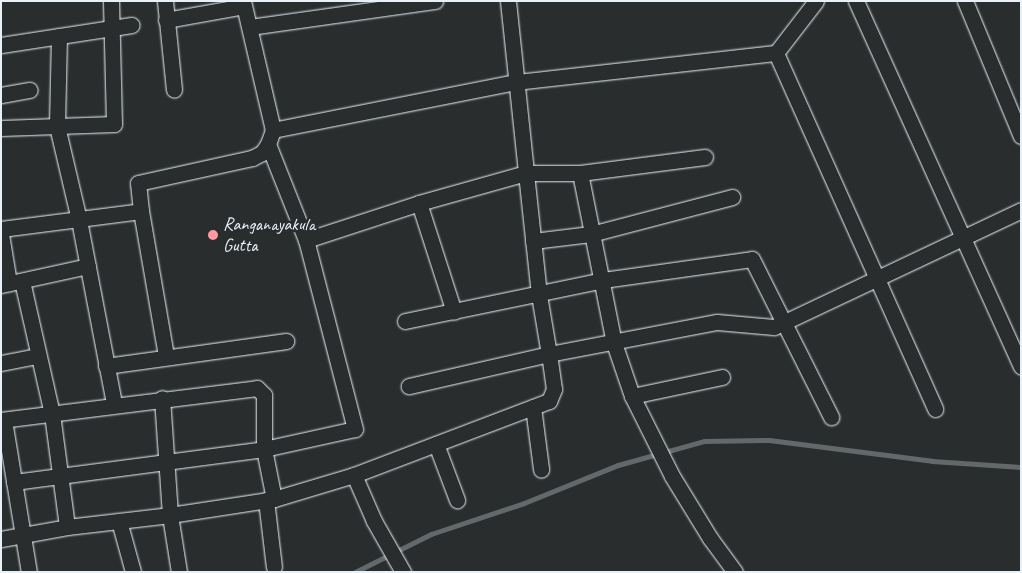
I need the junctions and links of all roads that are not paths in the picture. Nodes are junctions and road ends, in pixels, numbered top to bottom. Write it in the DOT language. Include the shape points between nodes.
graph roads {
  1 [pos="111,1"];
  2 [pos="165,1"];
  3 [pos="435,1"];
  4 [pos="508,1"];
  5 [pos="816,1"];
  6 [pos="856,1"];
  7 [pos="965,1"];
  8 [pos="243,4"];
  9 [pos="199,7"];
  10 [pos="166,20"];
  11 [pos="131,25"];
  12 [pos="110,27"];
  13 [pos="250,27"];
  14 [pos="58,36"];
  15 [pos="1,45"];
  16 [pos="776,53"];
  17 [pos="516,82"];
  18 [pos="30,90"];
  19 [pos="174,90"];
  20 [pos="1,94"];
  21 [pos="57,126"];
  22 [pos="1,128"];
  23 [pos="1021,136"];
  24 [pos="270,137"];
  25 [pos="705,157"];
  26 [pos="526,173"];
  27 [pos="580,173"];
  28 [pos="732,197"];
  29 [pos="419,203"];
  30 [pos="1021,210"];
  31 [pos="141,211"];
  32 [pos="80,220"];
  33 [pos="1,229"];
  34 [pos="1,234"];
  35 [pos="591,234"];
  36 [pos="960,238"];
  37 [pos="306,240"];
  38 [pos="533,241"];
  39 [pos="88,266"];
  40 [pos="875,279"];
  41 [pos="603,280"];
  42 [pos="11,283"];
  43 [pos="538,295"];
  44 [pos="454,312"];
  45 [pos="405,321"];
  46 [pos="783,323"];
  47 [pos="286,341"];
  48 [pos="614,343"];
  49 [pos="549,354"];
  50 [pos="38,356"];
  51 [pos="166,356"];
  52 [pos="1,363"];
  53 [pos="106,366"];
  54 [pos="1021,366"];
  55 [pos="722,377"];
  56 [pos="408,386"];
  57 [pos="632,396"];
  58 [pos="162,398"];
  59 [pos="114,404"];
  60 [pos="534,407"];
  61 [pos="936,409"];
  62 [pos="52,414"];
  63 [pos="831,417"];
  64 [pos="3,420"];
  65 [pos="436,444"];
  66 [pos="264,449"];
  67 [pos="166,461"];
  68 [pos="540,469"];
  69 [pos="57,474"];
  70 [pos="354,475"];
  71 [pos="14,482"];
  72 [pos="270,499"];
  73 [pos="457,500"];
  74 [pos="170,515"];
  75 [pos="119,520"];
  76 [pos="67,527"];
  77 [pos="22,535"];
  78 [pos="1,539"];
  79 [pos="274,567"];
  80 [pos="400,568"];
  81 [pos="29,572"];
  82 [pos="133,572"];
  83 [pos="179,572"];
  84 [pos="735,572"];
  1 -- 12 [label="street"];
  2 -- 10 [label="street"];
  3 -- 13 [label="street"];
  4 -- 17 [label="street"];
  5 -- 16 [label="street"];
  6 -- 36 [label="street"];
  7 -- 23 [label="street"];
  8 -- 9 [label="street"];
  8 -- 13 [label="street"];
  9 -- 10 [label="street"];
  10 -- 19 [label="street"];
  11 -- 12 [label="street"];
  12 -- 14 [label="street"];
  12 -- 21 [label="street" via="114,124"];
  13 -- 24 [label="street"];
  14 -- 15 [label="street"];
  14 -- 21 [label="street"];
  16 -- 17 [label="street"];
  16 -- 40 [label="street"];
  17 -- 24 [label="street"];
  17 -- 26 [label="street"];
  18 -- 20 [label="street"];
  21 -- 22 [label="street"];
  21 -- 32 [label="street"];
  24 -- 31 [label="street" via="262,153 252,158 138,183"];
  24 -- 37 [label="street"];
  25 -- 27 [label="street"];
  26 -- 27 [label="street"];
  26 -- 29 [label="street"];
  26 -- 38 [label="street"];
  27 -- 35 [label="street"];
  28 -- 35 [label="street"];
  29 -- 37 [label="street"];
  29 -- 44 [label="street"];
  30 -- 36 [label="street"];
  31 -- 32 [label="street"];
  31 -- 51 [label="street"];
  32 -- 33 [label="street"];
  32 -- 39 [label="street"];
  34 -- 42 [label="street"];
  35 -- 38 [label="street"];
  35 -- 41 [label="street"];
  36 -- 40 [label="street"];
  36 -- 54 [label="street"];
  37 -- 66 [label="street" via="355,429"];
  38 -- 43 [label="street"];
  39 -- 42 [label="street"];
  39 -- 53 [label="street"];
  40 -- 46 [label="street"];
  40 -- 61 [label="street"];
  41 -- 43 [label="street"];
  41 -- 46 [label="street" via="752,259"];
  41 -- 48 [label="street"];
  42 -- 50 [label="street"];
  43 -- 44 [label="street"];
  43 -- 49 [label="street"];
  44 -- 45 [label="street"];
  46 -- 48 [label="street" via="761,328 717,322"];
  46 -- 63 [label="street"];
  47 -- 51 [label="street"];
  48 -- 49 [label="street"];
  48 -- 57 [label="street"];
  49 -- 56 [label="street"];
  49 -- 60 [label="street" via="553,396"];
  50 -- 52 [label="street"];
  50 -- 62 [label="street"];
  51 -- 53 [label="street"];
  53 -- 59 [label="street"];
  55 -- 57 [label="street"];
  57 -- 84 [label="street" via="666,463 710,538"];
  58 -- 59 [label="street"];
  58 -- 66 [label="street" via="257,388 264,395"];
  58 -- 67 [label="street"];
  59 -- 62 [label="street"];
  60 -- 65 [label="street"];
  60 -- 68 [label="street"];
  62 -- 64 [label="street"];
  62 -- 69 [label="street"];
  64 -- 71 [label="street"];
  65 -- 70 [label="street"];
  65 -- 73 [label="street"];
  66 -- 67 [label="street"];
  66 -- 72 [label="street"];
  67 -- 69 [label="street"];
  67 -- 74 [label="street"];
  69 -- 71 [label="street"];
  69 -- 76 [label="street"];
  70 -- 72 [label="street"];
  70 -- 80 [label="street"];
  71 -- 77 [label="street"];
  72 -- 74 [label="street"];
  72 -- 79 [label="street"];
  74 -- 75 [label="street"];
  74 -- 83 [label="street"];
  75 -- 76 [label="street"];
  75 -- 82 [label="street"];
  76 -- 77 [label="street"];
  77 -- 78 [label="street"];
  77 -- 81 [label="street"];
}
